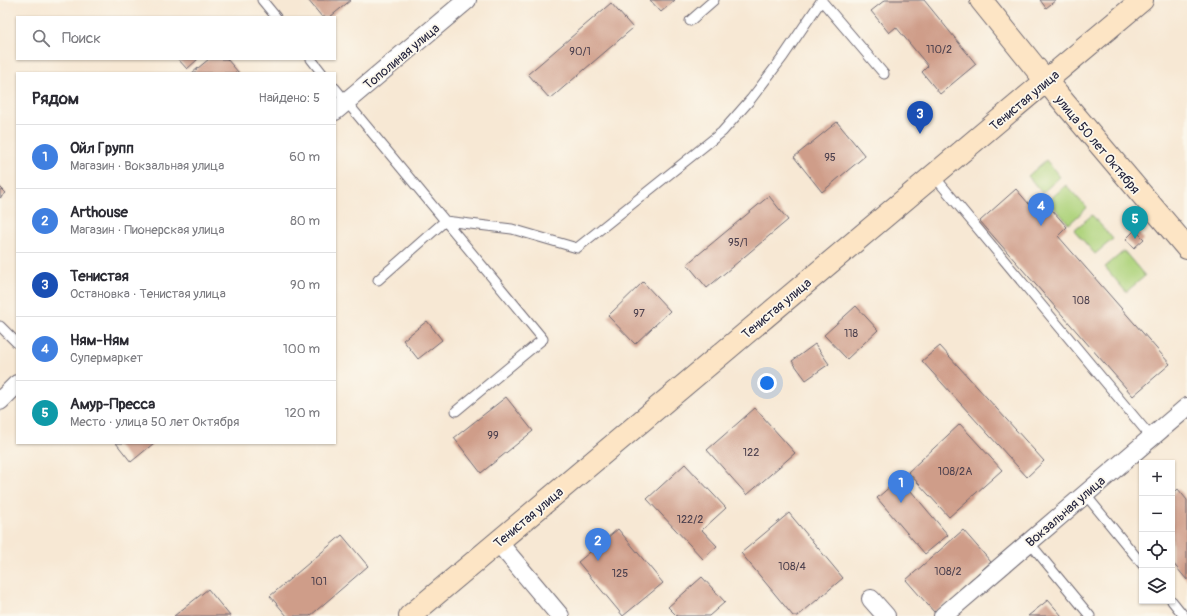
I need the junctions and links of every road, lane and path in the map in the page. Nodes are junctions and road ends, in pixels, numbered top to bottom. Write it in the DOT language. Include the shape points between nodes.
graph roads {
  1 [pos="262,0"];
  2 [pos="467,0"];
  3 [pos="714,0"];
  4 [pos="821,0"];
  5 [pos="981,0"];
  6 [pos="1142,0"];
  7 [pos="275,16"];
  8 [pos="690,21"];
  9 [pos="312,60"];
  10 [pos="321,72"];
  11 [pos="884,74"];
  12 [pos="1046,81"];
  13 [pos="339,100"];
  14 [pos="934,176"];
  15 [pos="445,221"];
  16 [pos="1187,248"];
  17 [pos="378,280"];
  18 [pos="0,326"];
  19 [pos="16,342"];
  20 [pos="16,385"];
  21 [pos="0,401"];
  22 [pos="1187,407"];
  23 [pos="456,411"];
  24 [pos="1151,438"];
  25 [pos="1086,494"];
  26 [pos="498,542"];
  27 [pos="1029,542"];
  28 [pos="1139,560"];
  29 [pos="871,599"];
  30 [pos="1174,604"];
  31 [pos="410,616"];
  32 [pos="560,616"];
  33 [pos="886,616"];
  34 [pos="943,616"];
  35 [pos="1090,616"];
  36 [pos="1184,616"];
  1 -- 7 [label="lane"];
  2 -- 13 [label="street, Тополиная улица"];
  3 -- 8 [label="lane"];
  4 -- 11 [label="lane"];
  4 -- 15 [label="lane" via="783,57 722,132 577,248 512,229"];
  5 -- 12 [label="main road, улица 50 лет Октября"];
  6 -- 12 [label="main road, Тенистая улица"];
  9 -- 10 [label="lane"];
  12 -- 14 [label="main road, Тенистая улица"];
  12 -- 16 [label="main road, улица 50 лет Октября"];
  13 -- 15 [label="lane"];
  14 -- 24 [label="lane"];
  14 -- 26 [label="main road, Тенистая улица"];
  15 -- 17 [label="lane"];
  15 -- 23 [label="lane" via="543,339"];
  18 -- 19 [label="lane"];
  20 -- 21 [label="street"];
  22 -- 24 [label="street, Вокзальная улица"];
  24 -- 25 [label="street, Вокзальная улица"];
  25 -- 27 [label="street, Вокзальная улица"];
  25 -- 28 [label="lane"];
  26 -- 31 [label="main road, Тенистая улица"];
  26 -- 32 [label="street"];
  27 -- 34 [label="street, Вокзальная улица"];
  27 -- 35 [label="lane"];
  29 -- 33 [label="street"];
  30 -- 36 [label="lane"];
}
